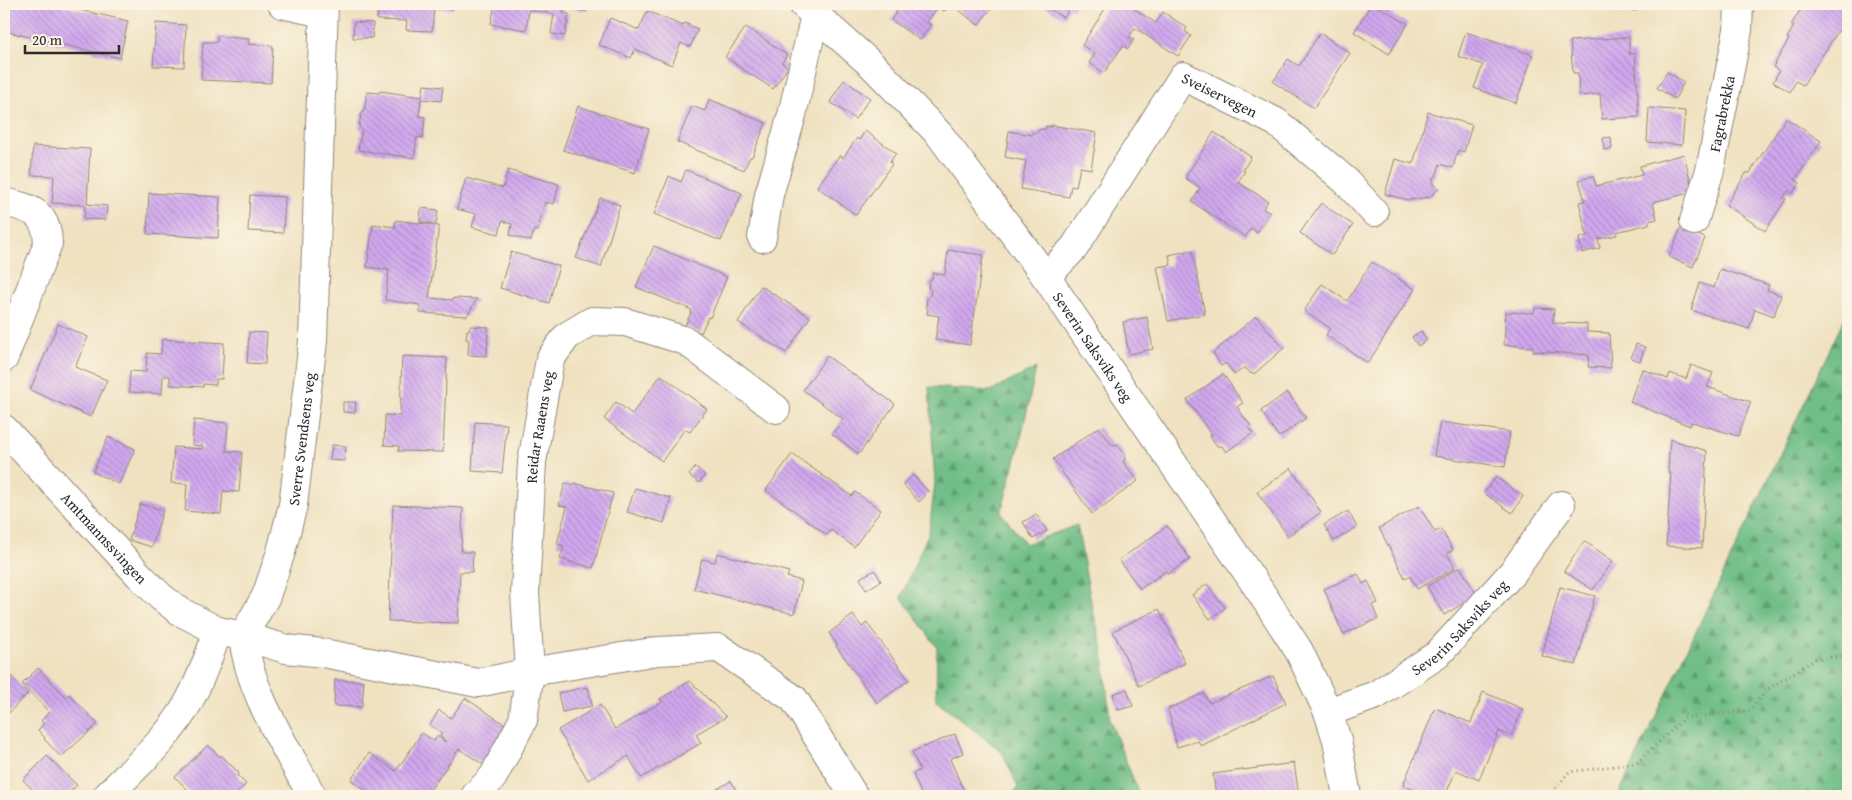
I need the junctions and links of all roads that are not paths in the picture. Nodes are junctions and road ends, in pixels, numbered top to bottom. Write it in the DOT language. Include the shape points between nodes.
graph roads {
  1 [pos="282,4"];
  2 [pos="1739,4"];
  3 [pos="323,8"];
  4 [pos="809,9"];
  5 [pos="4,202"];
  6 [pos="1374,212"];
  7 [pos="1694,220"];
  8 [pos="762,238"];
  9 [pos="1046,277"];
  10 [pos="4,358"];
  11 [pos="776,409"];
  12 [pos="4,429"];
  13 [pos="1561,505"];
  14 [pos="231,633"];
  15 [pos="355,643"];
  16 [pos="323,653"];
  17 [pos="530,672"];
  18 [pos="1328,712"];
  19 [pos="107,796"];
  20 [pos="312,796"];
  21 [pos="475,796"];
  22 [pos="854,796"];
  23 [pos="1347,796"];
  1 -- 3 [label="street"];
  2 -- 7 [label="street, Fagrabrekka" via="1738,30 1710,170"];
  3 -- 14 [label="street, Sverre Svendsens veg" via="303,504 281,552 266,596"];
  4 -- 8 [label="street, Severin Saksviks veg" via="792,115 769,195"];
  4 -- 9 [label="street, Severin Saksviks veg" via="873,66 939,134"];
  5 -- 10 [label="street" via="36,213 47,229 48,242"];
  6 -- 9 [label="street, Sveiservegen" via="1346,181 1276,122 1183,76 1074,248"];
  9 -- 18 [label="street, Severin Saksviks veg" via="1299,651"];
  11 -- 17 [label="street, Reidar Raaens veg" via="686,341 625,322 592,321 568,336 550,359 532,462 525,593"];
  12 -- 14 [label="street, Amtmannssvingen" via="161,597 181,612"];
  13 -- 18 [label="street, Severin Saksviks veg" via="1513,572 1438,655 1376,695"];
  14 -- 16 [label="street" via="286,649"];
  14 -- 19 [label="street, Sverre Svendsens veg" via="175,723"];
  14 -- 20 [label="street" via="245,651 263,704"];
  15 -- 16 [label="street"];
  16 -- 17 [label="street" via="478,683"];
  17 -- 21 [label="street, Reidar Raaens veg" via="523,720 493,777"];
  17 -- 22 [label="street" via="658,651 719,648 794,699"];
  18 -- 23 [label="street, Severin Saksviks veg" via="1337,740"];
}
